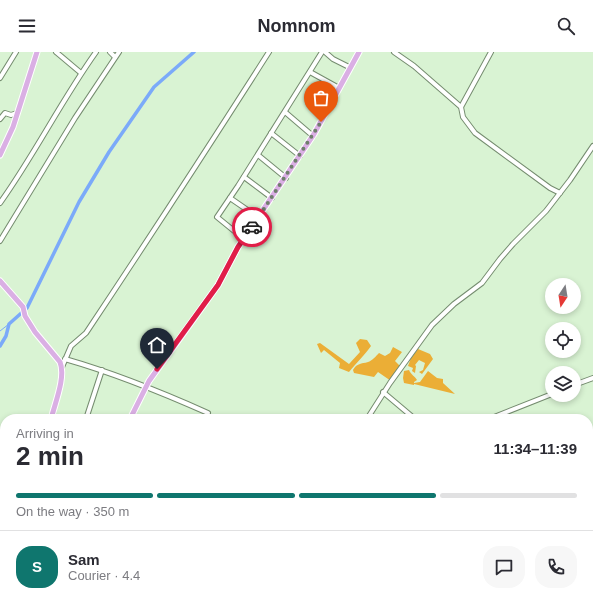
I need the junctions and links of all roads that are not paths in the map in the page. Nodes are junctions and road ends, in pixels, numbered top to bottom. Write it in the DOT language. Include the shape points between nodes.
graph roads {
  1 [pos="16,52"];
  2 [pos="37,52"];
  3 [pos="56,52"];
  4 [pos="96,52"];
  5 [pos="110,52"];
  6 [pos="119,52"];
  7 [pos="269,52"];
  8 [pos="323,52"];
  9 [pos="358,52"];
  10 [pos="394,52"];
  11 [pos="490,52"];
  12 [pos="115,57"];
  13 [pos="349,67"];
  14 [pos="310,72"];
  15 [pos="81,73"];
  16 [pos="0,78"];
  17 [pos="339,88"];
  18 [pos="461,108"];
  19 [pos="285,112"];
  20 [pos="17,113"];
  21 [pos="0,119"];
  22 [pos="271,133"];
  23 [pos="313,136"];
  24 [pos="593,146"];
  25 [pos="258,154"];
  26 [pos="0,155"];
  27 [pos="300,156"];
  28 [pos="244,177"];
  29 [pos="286,178"];
  30 [pos="560,193"];
  31 [pos="230,198"];
  32 [pos="272,198"];
  33 [pos="0,203"];
  34 [pos="259,218"];
  35 [pos="244,239"];
  36 [pos="0,241"];
  37 [pos="0,281"];
  38 [pos="65,360"];
  39 [pos="62,367"];
  40 [pos="102,370"];
  41 [pos="593,378"];
  42 [pos="581,383"];
  43 [pos="146,386"];
  44 [pos="383,392"];
  45 [pos="545,397"];
  46 [pos="208,413"];
  47 [pos="52,414"];
  48 [pos="88,414"];
  49 [pos="132,414"];
  50 [pos="370,414"];
  51 [pos="409,414"];
  52 [pos="502,414"];
  1 -- 16 [label="street"];
  2 -- 20 [label="main road"];
  3 -- 15 [label="street"];
  4 -- 15 [label="street"];
  5 -- 12 [label="street"];
  6 -- 12 [label="street"];
  7 -- 38 [label="street" via="90,328 71,346"];
  8 -- 13 [label="street"];
  8 -- 14 [label="street"];
  9 -- 13 [label="main road"];
  10 -- 18 [label="street" via="414,66"];
  11 -- 18 [label="street"];
  12 -- 36 [label="street"];
  13 -- 17 [label="main road"];
  14 -- 17 [label="street"];
  14 -- 19 [label="street"];
  15 -- 33 [label="street"];
  17 -- 23 [label="main road"];
  18 -- 30 [label="street" via="463,117 475,133"];
  19 -- 22 [label="street"];
  19 -- 23 [label="street"];
  20 -- 21 [label="street" via="5,114"];
  20 -- 26 [label="main road"];
  22 -- 25 [label="street"];
  22 -- 27 [label="street"];
  23 -- 27 [label="main road"];
  24 -- 30 [label="street"];
  25 -- 28 [label="street"];
  25 -- 29 [label="street"];
  27 -- 29 [label="main road"];
  28 -- 31 [label="street"];
  28 -- 32 [label="street"];
  29 -- 32 [label="main road"];
  30 -- 44 [label="street" via="482,282 438,319"];
  31 -- 34 [label="street"];
  31 -- 35 [label="street" via="217,218"];
  32 -- 34 [label="main road"];
  34 -- 35 [label="main road"];
  35 -- 43 [label="main road" via="218,285"];
  37 -- 39 [label="main road" via="24,307 35,332"];
  38 -- 39 [label="street"];
  38 -- 40 [label="street"];
  39 -- 47 [label="main road"];
  40 -- 43 [label="street"];
  40 -- 48 [label="street"];
  41 -- 42 [label="street"];
  43 -- 46 [label="street"];
  43 -- 49 [label="main road"];
  44 -- 50 [label="street"];
  44 -- 51 [label="street"];
  45 -- 52 [label="street"];
}
